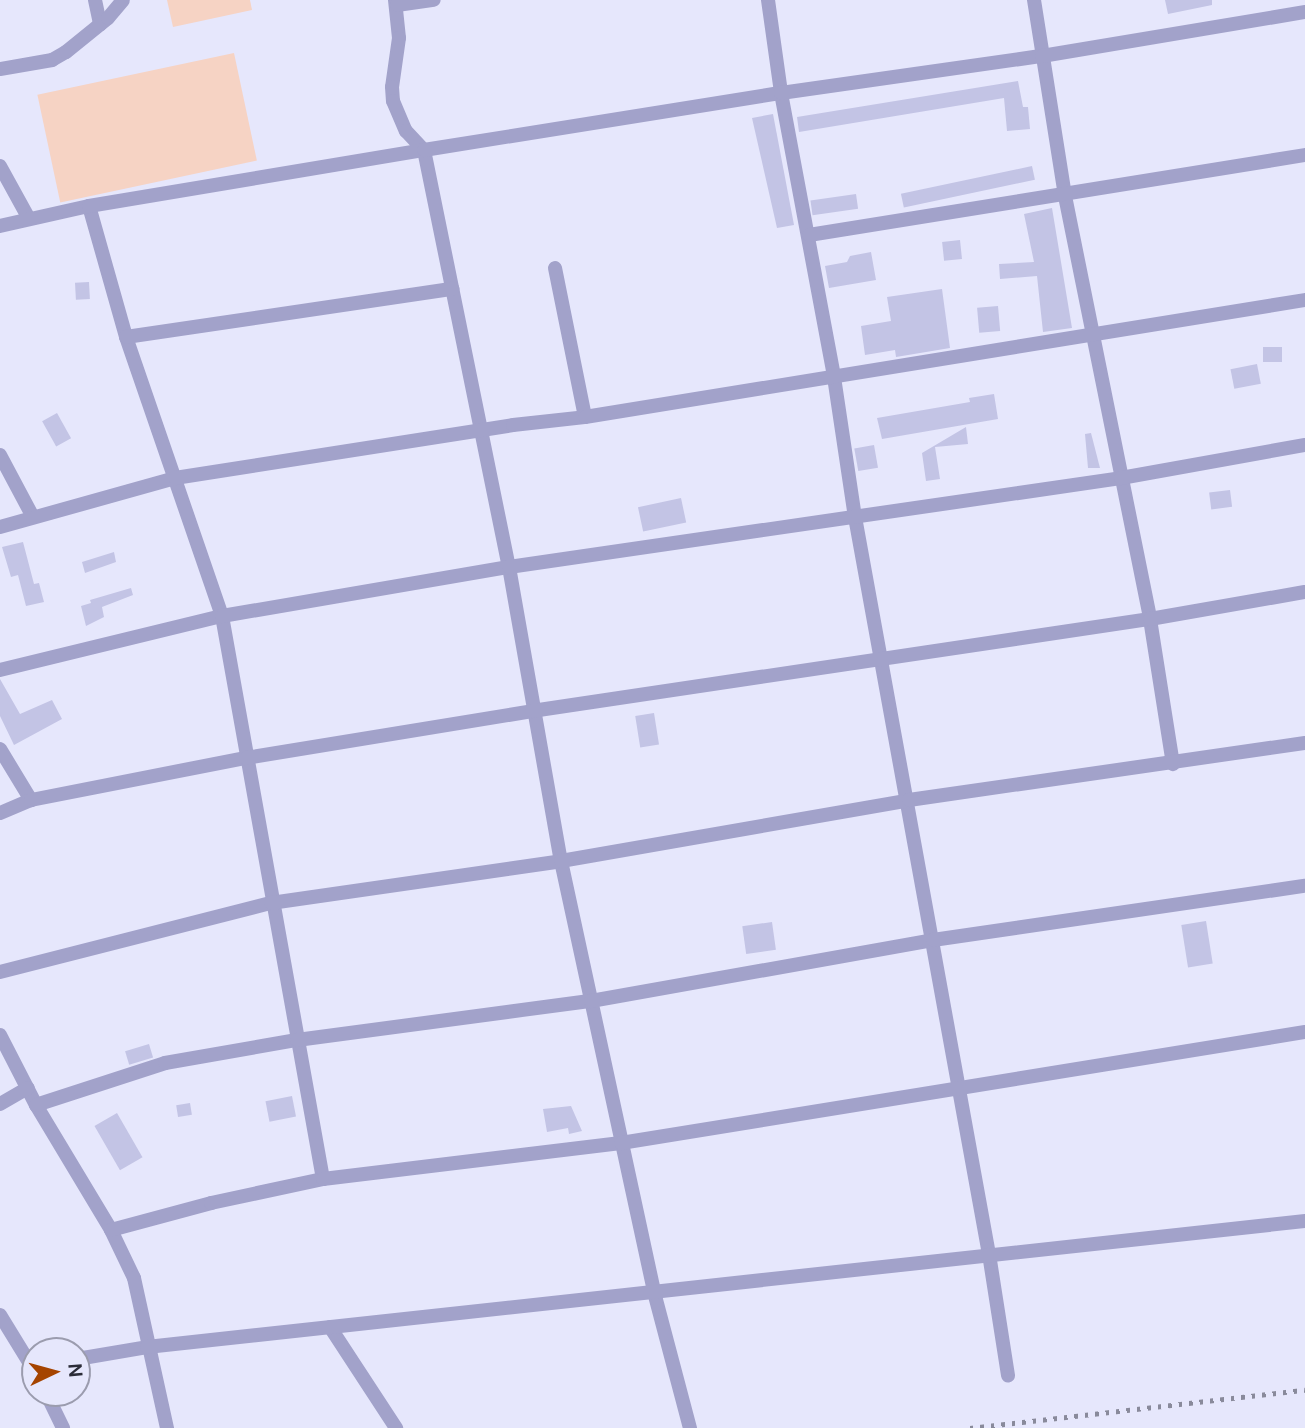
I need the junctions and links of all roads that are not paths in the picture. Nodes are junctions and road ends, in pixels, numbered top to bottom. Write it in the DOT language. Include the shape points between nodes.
graph roads {
  1 [pos="95,0"];
  2 [pos="124,0"];
  3 [pos="434,0"];
  4 [pos="768,0"];
  5 [pos="1034,0"];
  6 [pos="396,3"];
  7 [pos="1305,12"];
  8 [pos="100,24"];
  9 [pos="1042,56"];
  10 [pos="0,69"];
  11 [pos="781,93"];
  12 [pos="424,150"];
  13 [pos="1305,155"];
  14 [pos="0,166"];
  15 [pos="1065,195"];
  16 [pos="89,206"];
  17 [pos="28,217"];
  18 [pos="0,226"];
  19 [pos="809,235"];
  20 [pos="555,268"];
  21 [pos="452,289"];
  22 [pos="1305,300"];
  23 [pos="1092,335"];
  24 [pos="126,337"];
  25 [pos="834,377"];
  26 [pos="585,417"];
  27 [pos="481,431"];
  28 [pos="1305,445"];
  29 [pos="0,455"];
  30 [pos="176,478"];
  31 [pos="1121,478"];
  32 [pos="33,517"];
  33 [pos="855,517"];
  34 [pos="0,527"];
  35 [pos="509,567"];
  36 [pos="1305,592"];
  37 [pos="222,616"];
  38 [pos="1150,619"];
  39 [pos="880,657"];
  40 [pos="0,670"];
  41 [pos="532,711"];
  42 [pos="1305,743"];
  43 [pos="0,748"];
  44 [pos="246,758"];
  45 [pos="1173,764"];
  46 [pos="31,800"];
  47 [pos="909,800"];
  48 [pos="0,813"];
  49 [pos="561,861"];
  50 [pos="1305,886"];
  51 [pos="271,903"];
  52 [pos="933,940"];
  53 [pos="0,972"];
  54 [pos="590,1002"];
  55 [pos="1305,1032"];
  56 [pos="0,1035"];
  57 [pos="297,1040"];
  58 [pos="959,1085"];
  59 [pos="28,1088"];
  60 [pos="0,1104"];
  61 [pos="36,1105"];
  62 [pos="621,1143"];
  63 [pos="323,1179"];
  64 [pos="1305,1221"];
  65 [pos="111,1230"];
  66 [pos="989,1254"];
  67 [pos="654,1292"];
  68 [pos="0,1315"];
  69 [pos="330,1327"];
  70 [pos="147,1347"];
  71 [pos="21,1348"];
  72 [pos="91,1357"];
  73 [pos="1008,1376"];
  74 [pos="53,1407"];
  75 [pos="63,1428"];
  76 [pos="167,1428"];
  77 [pos="396,1428"];
  78 [pos="690,1428"];
  1 -- 8 [label="street"];
  2 -- 8 [label="street"];
  3 -- 6 [label="street"];
  4 -- 11 [label="street"];
  5 -- 9 [label="street"];
  6 -- 12 [label="street" via="399,38 393,101 405,131"];
  7 -- 9 [label="street"];
  8 -- 10 [label="street" via="52,60"];
  9 -- 11 [label="street"];
  9 -- 15 [label="street"];
  11 -- 12 [label="street"];
  11 -- 19 [label="street"];
  12 -- 16 [label="street"];
  12 -- 21 [label="street"];
  13 -- 15 [label="street"];
  14 -- 17 [label="street"];
  15 -- 19 [label="street"];
  15 -- 23 [label="street"];
  16 -- 17 [label="street"];
  16 -- 24 [label="street"];
  17 -- 18 [label="street"];
  19 -- 25 [label="street"];
  20 -- 26 [label="street"];
  21 -- 24 [label="street"];
  21 -- 27 [label="street"];
  22 -- 23 [label="street"];
  23 -- 25 [label="street"];
  23 -- 31 [label="street"];
  24 -- 30 [label="street"];
  25 -- 26 [label="street"];
  25 -- 33 [label="street"];
  26 -- 27 [label="street"];
  27 -- 30 [label="street"];
  27 -- 35 [label="street"];
  28 -- 31 [label="street"];
  29 -- 32 [label="street"];
  30 -- 32 [label="street"];
  30 -- 37 [label="street"];
  31 -- 33 [label="street"];
  31 -- 38 [label="street"];
  32 -- 34 [label="street"];
  33 -- 35 [label="street"];
  33 -- 39 [label="street"];
  35 -- 37 [label="street"];
  35 -- 41 [label="street"];
  36 -- 38 [label="street"];
  37 -- 40 [label="street"];
  37 -- 44 [label="street"];
  38 -- 39 [label="street"];
  38 -- 45 [label="street"];
  39 -- 41 [label="street"];
  39 -- 47 [label="street"];
  41 -- 44 [label="street"];
  41 -- 49 [label="street"];
  42 -- 45 [label="street"];
  43 -- 46 [label="street"];
  44 -- 46 [label="street"];
  44 -- 51 [label="street"];
  45 -- 47 [label="street"];
  46 -- 48 [label="street"];
  47 -- 49 [label="street"];
  47 -- 52 [label="street"];
  49 -- 51 [label="street"];
  49 -- 54 [label="street"];
  50 -- 52 [label="street"];
  51 -- 53 [label="street"];
  51 -- 57 [label="street"];
  52 -- 54 [label="street"];
  52 -- 58 [label="street"];
  54 -- 57 [label="street"];
  54 -- 62 [label="street"];
  55 -- 58 [label="street"];
  56 -- 59 [label="street"];
  57 -- 61 [label="street" via="165,1063"];
  57 -- 63 [label="street"];
  58 -- 62 [label="street"];
  58 -- 66 [label="street"];
  59 -- 60 [label="street"];
  59 -- 61 [label="street"];
  61 -- 65 [label="street"];
  62 -- 63 [label="street"];
  62 -- 67 [label="street"];
  63 -- 65 [label="street"];
  64 -- 66 [label="street"];
  65 -- 70 [label="street" via="134,1278"];
  66 -- 67 [label="street"];
  66 -- 73 [label="street"];
  67 -- 69 [label="street"];
  67 -- 78 [label="street"];
  68 -- 71 [label="street"];
  69 -- 70 [label="street"];
  69 -- 77 [label="street"];
  70 -- 72 [label="street"];
  70 -- 76 [label="street"];
  74 -- 75 [label="street"];
}
